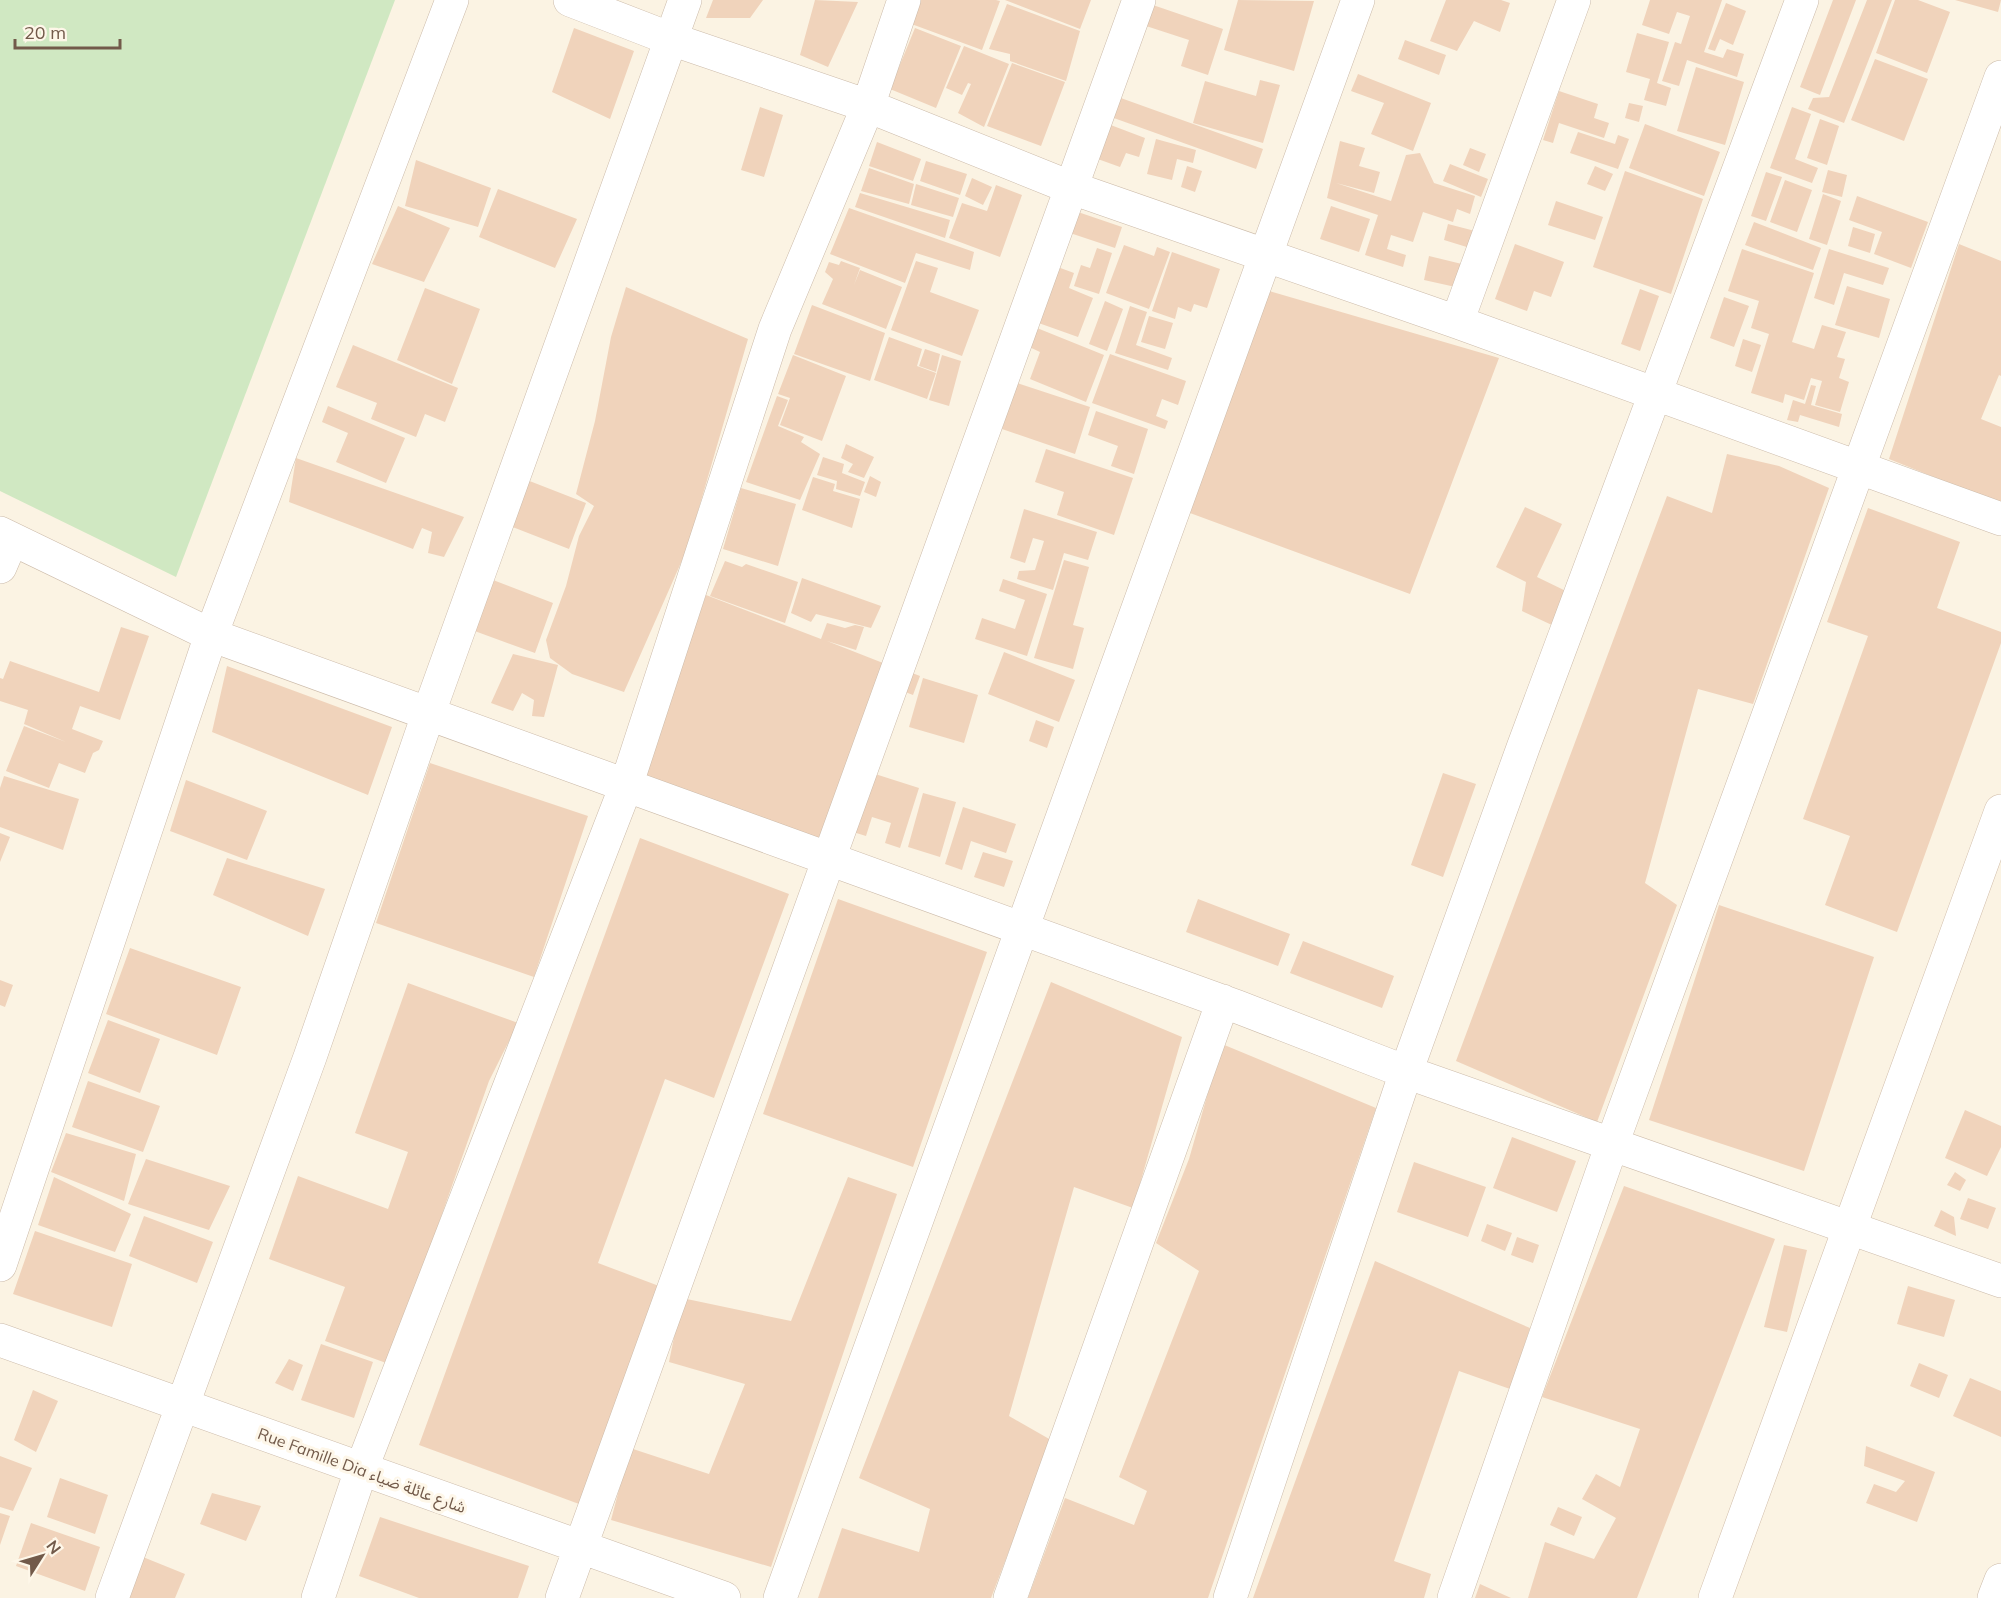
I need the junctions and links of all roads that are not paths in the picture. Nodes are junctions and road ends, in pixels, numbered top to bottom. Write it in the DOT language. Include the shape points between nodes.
graph roads {
  1 [pos="452,0"];
  2 [pos="570,0"];
  3 [pos="686,0"];
  4 [pos="904,0"];
  5 [pos="1139,0"];
  6 [pos="1358,0"];
  7 [pos="1574,0"];
  8 [pos="1802,0"];
  9 [pos="671,39"];
  10 [pos="2001,76"];
  11 [pos="868,106"];
  12 [pos="1072,188"];
  13 [pos="1264,255"];
  14 [pos="1457,322"];
  15 [pos="1654,393"];
  16 [pos="1857,466"];
  17 [pos="2001,519"];
  18 [pos="4,546"];
  19 [pos="211,635"];
  20 [pos="429,715"];
  21 [pos="626,786"];
  22 [pos="2001,811"];
  23 [pos="828,859"];
  24 [pos="1023,929"];
  25 [pos="1223,1001"];
  26 [pos="1406,1072"];
  27 [pos="1612,1144"];
  28 [pos="1852,1227"];
  29 [pos="0,1264"];
  30 [pos="2001,1281"];
  31 [pos="0,1340"];
  32 [pos="183,1406"];
  33 [pos="361,1470"];
  34 [pos="580,1547"];
  35 [pos="2001,1580"];
  36 [pos="111,1598"];
  37 [pos="318,1598"];
  38 [pos="562,1598"];
  39 [pos="724,1598"];
  40 [pos="780,1598"];
  41 [pos="1010,1598"];
  42 [pos="1230,1598"];
  43 [pos="1454,1598"];
  44 [pos="1715,1598"];
  45 [pos="1995,1598"];
  1 -- 19 [label="street"];
  2 -- 9 [label="street"];
  3 -- 9 [label="street"];
  4 -- 11 [label="street"];
  5 -- 12 [label="street"];
  6 -- 13 [label="street"];
  7 -- 14 [label="street"];
  8 -- 15 [label="street"];
  9 -- 11 [label="street"];
  9 -- 20 [label="street"];
  10 -- 16 [label="street"];
  11 -- 12 [label="street"];
  11 -- 21 [label="street" via="775,329"];
  12 -- 13 [label="street"];
  12 -- 23 [label="street"];
  13 -- 14 [label="street"];
  13 -- 24 [label="street"];
  14 -- 15 [label="street"];
  15 -- 16 [label="street"];
  15 -- 26 [label="street"];
  16 -- 17 [label="street"];
  16 -- 27 [label="street"];
  18 -- 19 [label="street"];
  19 -- 20 [label="street"];
  19 -- 29 [label="street"];
  20 -- 21 [label="street"];
  20 -- 32 [label="street"];
  21 -- 23 [label="street"];
  21 -- 33 [label="street"];
  22 -- 28 [label="street"];
  23 -- 24 [label="street"];
  23 -- 34 [label="street"];
  24 -- 25 [label="street"];
  24 -- 40 [label="street"];
  25 -- 26 [label="street"];
  25 -- 41 [label="street"];
  26 -- 27 [label="street"];
  26 -- 42 [label="street"];
  27 -- 28 [label="street"];
  27 -- 43 [label="street"];
  28 -- 30 [label="street"];
  28 -- 44 [label="street"];
  31 -- 32 [label="street, Rue Famille Dia شارع عائلة ضياء"];
  32 -- 33 [label="street, Rue Famille Dia شارع عائلة ضياء"];
  32 -- 36 [label="street"];
  33 -- 34 [label="street, Rue Famille Dia شارع عائلة ضياء"];
  33 -- 37 [label="street"];
  34 -- 38 [label="street"];
  34 -- 39 [label="street, Rue Famille Dia شارع عائلة ضياء"];
  35 -- 45 [label="street"];
}
